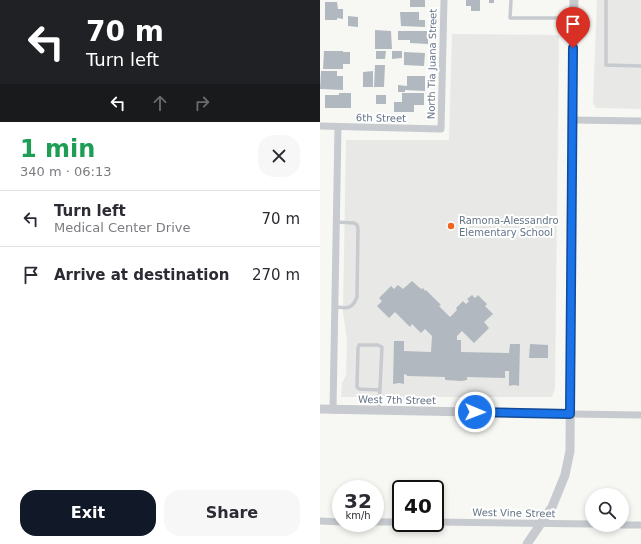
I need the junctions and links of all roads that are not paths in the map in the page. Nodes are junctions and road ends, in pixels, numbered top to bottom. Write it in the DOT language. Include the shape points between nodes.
graph roads {
  1 [pos="444,0"];
  2 [pos="511,0"];
  3 [pos="574,0"];
  4 [pos="606,0"];
  5 [pos="574,18"];
  6 [pos="641,66"];
  7 [pos="572,120"];
  8 [pos="641,121"];
  9 [pos="320,126"];
  10 [pos="338,127"];
  11 [pos="441,129"];
  12 [pos="336,222"];
  13 [pos="335,307"];
  14 [pos="380,390"];
  15 [pos="320,410"];
  16 [pos="333,410"];
  17 [pos="379,410"];
  18 [pos="570,414"];
  19 [pos="641,415"];
  20 [pos="320,521"];
  21 [pos="332,522"];
  22 [pos="444,522"];
  23 [pos="540,523"];
  24 [pos="585,524"];
  25 [pos="629,525"];
  26 [pos="641,525"];
  27 [pos="527,544"];
  1 -- 11 [label="street, North Tia Juana Street"];
  2 -- 5 [label="lane" via="510,18"];
  3 -- 5 [label="street"];
  4 -- 6 [label="lane" via="606,66"];
  5 -- 7 [label="street"];
  7 -- 8 [label="street"];
  7 -- 18 [label="street"];
  9 -- 10 [label="street, 6th Street"];
  10 -- 11 [label="street, 6th Street"];
  10 -- 12 [label="street"];
  12 -- 13 [label="street"];
  12 -- 13 [label="lane" via="354,223 358,229 357,297 350,308"];
  13 -- 16 [label="street"];
  14 -- 14 [label="lane" via="382,347 359,345 357,387"];
  14 -- 17 [label="lane"];
  15 -- 16 [label="street, West 7th Street"];
  16 -- 17 [label="street, West 7th Street"];
  17 -- 18 [label="street, West 7th Street"];
  18 -- 19 [label="street, West 7th Street"];
  18 -- 23 [label="street" via="570,451 565,475 552,507"];
  20 -- 21 [label="street"];
  22 -- 23 [label="street, West Vine Street"];
  23 -- 24 [label="street, West Vine Street"];
  23 -- 27 [label="street"];
  25 -- 26 [label="street"];
}
